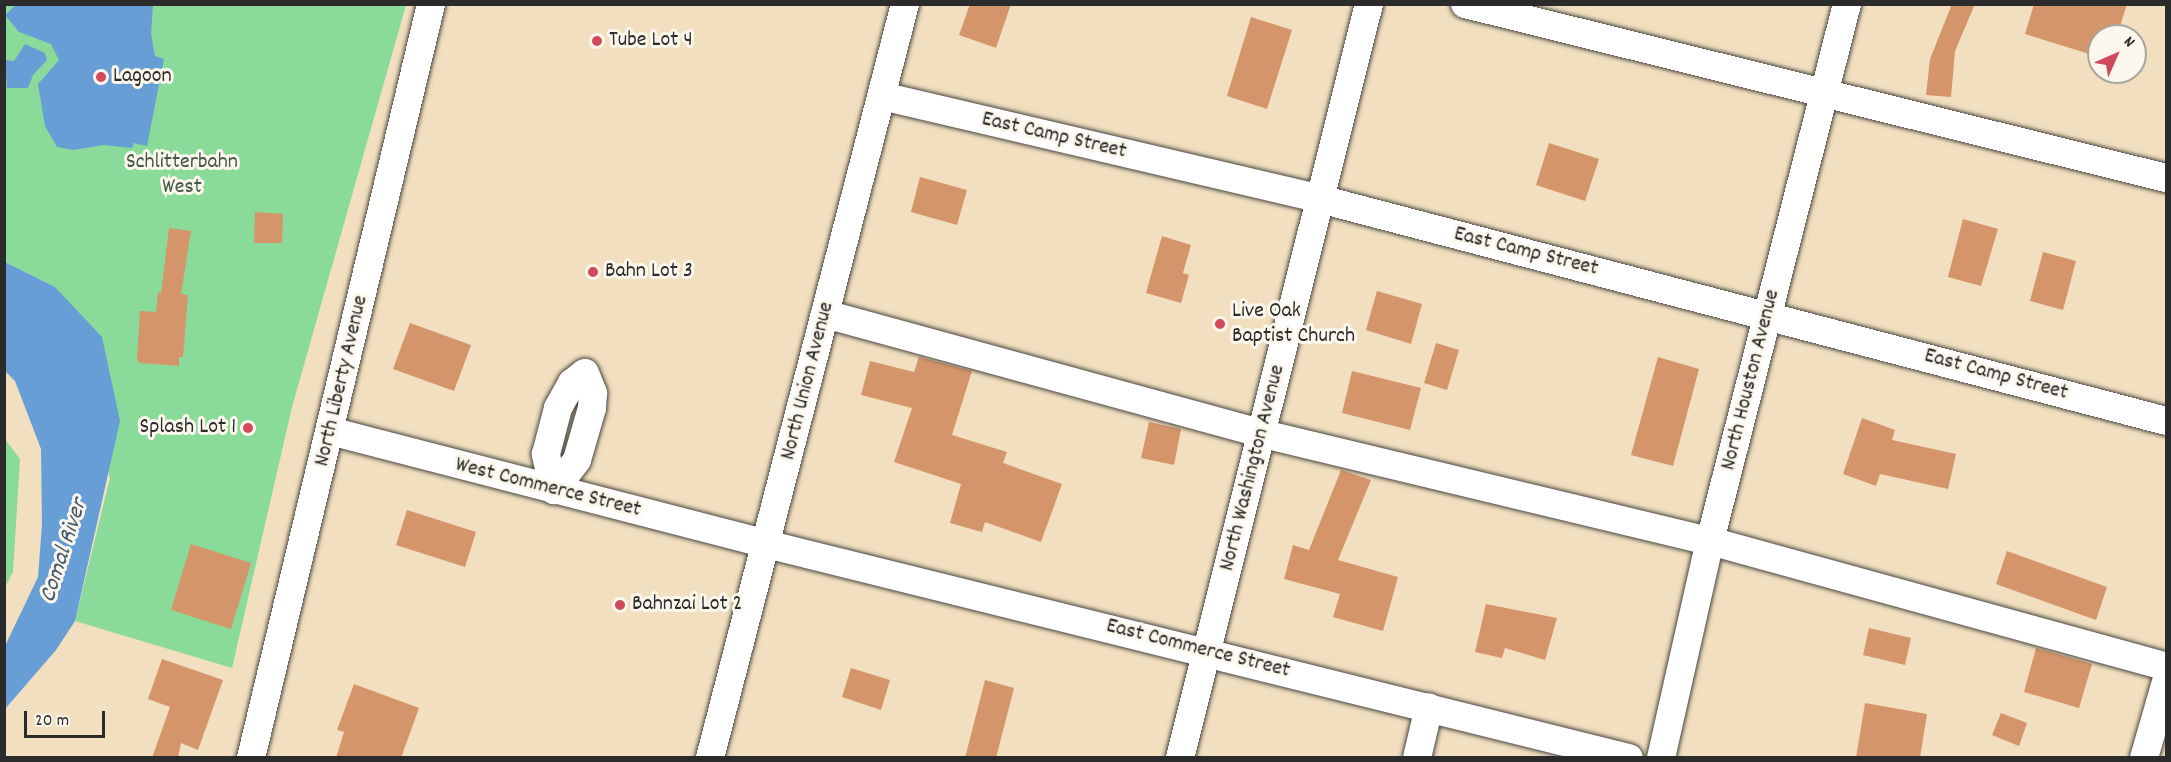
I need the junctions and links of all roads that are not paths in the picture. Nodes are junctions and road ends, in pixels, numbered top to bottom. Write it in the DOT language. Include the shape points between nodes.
graph roads {
  1 [pos="431,4"];
  2 [pos="905,4"];
  3 [pos="1369,4"];
  4 [pos="1465,4"];
  5 [pos="1847,4"];
  6 [pos="1824,95"];
  7 [pos="882,96"];
  8 [pos="2166,178"];
  9 [pos="1320,199"];
  10 [pos="825,314"];
  11 [pos="1768,314"];
  12 [pos="2166,421"];
  13 [pos="330,431"];
  14 [pos="1263,434"];
  15 [pos="1710,541"];
  16 [pos="766,544"];
  17 [pos="1207,650"];
  18 [pos="2166,667"];
  19 [pos="2166,682"];
  20 [pos="1429,707"];
  21 [pos="251,758"];
  22 [pos="710,758"];
  23 [pos="1180,758"];
  24 [pos="1417,758"];
  25 [pos="1629,758"];
  26 [pos="1660,758"];
  27 [pos="2144,758"];
  1 -- 13 [label="street, North Liberty Avenue"];
  2 -- 7 [label="street, North Union Avenue"];
  3 -- 9 [label="street, North Washington Avenue"];
  4 -- 6 [label="street"];
  5 -- 6 [label="street, North Houston Avenue"];
  6 -- 8 [label="street"];
  6 -- 11 [label="street, North Houston Avenue"];
  7 -- 9 [label="street, East Camp Street"];
  7 -- 10 [label="street, North Union Avenue"];
  9 -- 11 [label="street, East Camp Street"];
  9 -- 14 [label="street, North Washington Avenue"];
  10 -- 14 [label="street"];
  10 -- 16 [label="street, North Union Avenue"];
  11 -- 12 [label="street, East Camp Street"];
  11 -- 15 [label="street, North Houston Avenue"];
  13 -- 16 [label="street, West Commerce Street"];
  13 -- 21 [label="street, North Liberty Avenue"];
  14 -- 15 [label="street"];
  14 -- 17 [label="street, North Washington Avenue"];
  15 -- 18 [label="street"];
  15 -- 26 [label="street, North Houston Avenue"];
  16 -- 17 [label="street, East Commerce Street"];
  16 -- 22 [label="street, North Union Avenue"];
  17 -- 20 [label="street, East Commerce Street"];
  17 -- 23 [label="street, North Washington Avenue"];
  19 -- 27 [label="street"];
  20 -- 24 [label="street"];
  20 -- 25 [label="street, East Commerce Street"];
}
